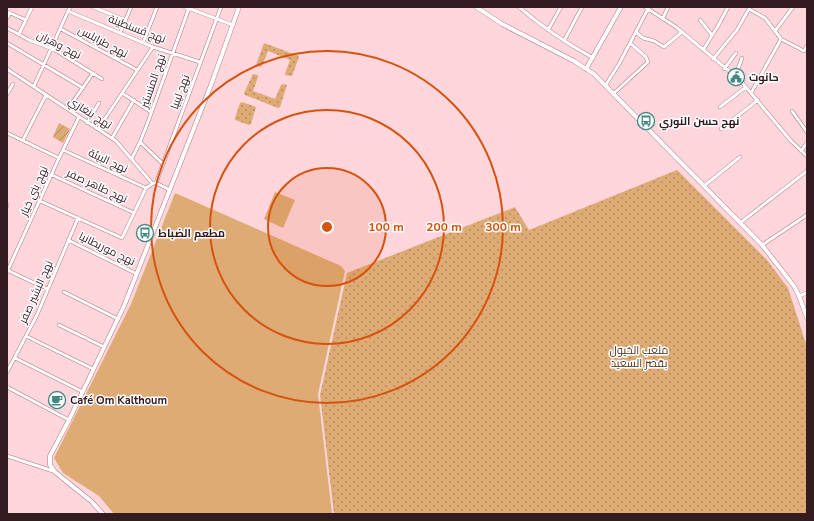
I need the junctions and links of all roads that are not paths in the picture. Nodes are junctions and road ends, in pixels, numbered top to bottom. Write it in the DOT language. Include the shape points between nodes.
graph roads {
  1 [pos="32,7"];
  2 [pos="93,7"];
  3 [pos="131,7"];
  4 [pos="157,7"];
  5 [pos="221,7"];
  6 [pos="239,7"];
  7 [pos="476,7"];
  8 [pos="519,7"];
  9 [pos="561,7"];
  10 [pos="582,7"];
  11 [pos="621,7"];
  12 [pos="668,7"];
  13 [pos="728,7"];
  14 [pos="793,7"];
  15 [pos="187,8"];
  16 [pos="648,8"];
  17 [pos="750,8"];
  18 [pos="69,9"];
  19 [pos="8,13"];
  20 [pos="7,18"];
  21 [pos="662,18"];
  22 [pos="216,19"];
  23 [pos="26,20"];
  24 [pos="125,20"];
  25 [pos="700,20"];
  26 [pos="233,25"];
  27 [pos="7,28"];
  28 [pos="61,29"];
  29 [pos="548,30"];
  30 [pos="775,31"];
  31 [pos="682,32"];
  32 [pos="120,33"];
  33 [pos="637,33"];
  34 [pos="19,34"];
  35 [pos="712,35"];
  36 [pos="781,38"];
  37 [pos="564,41"];
  38 [pos="7,43"];
  39 [pos="143,43"];
  40 [pos="631,44"];
  41 [pos="807,46"];
  42 [pos="153,47"];
  43 [pos="52,50"];
  44 [pos="703,50"];
  45 [pos="172,52"];
  46 [pos="736,53"];
  47 [pos="592,58"];
  48 [pos="742,58"];
  49 [pos="714,59"];
  50 [pos="200,62"];
  51 [pos="45,64"];
  52 [pos="7,69"];
  53 [pos="586,69"];
  54 [pos="724,69"];
  55 [pos="137,70"];
  56 [pos="93,73"];
  57 [pos="736,77"];
  58 [pos="102,79"];
  59 [pos="13,84"];
  60 [pos="34,86"];
  61 [pos="605,86"];
  62 [pos="746,87"];
  63 [pos="83,88"];
  64 [pos="122,93"];
  65 [pos="751,93"];
  66 [pos="7,94"];
  67 [pos="613,94"];
  68 [pos="46,95"];
  69 [pos="134,100"];
  70 [pos="758,100"];
  71 [pos="99,103"];
  72 [pos="720,107"];
  73 [pos="68,109"];
  74 [pos="792,111"];
  75 [pos="151,112"];
  76 [pos="79,118"];
  77 [pos="87,122"];
  78 [pos="98,129"];
  79 [pos="721,129"];
  80 [pos="807,132"];
  81 [pos="7,133"];
  82 [pos="112,138"];
  83 [pos="23,140"];
  84 [pos="140,142"];
  85 [pos="807,143"];
  86 [pos="63,150"];
  87 [pos="801,151"];
  88 [pos="807,156"];
  89 [pos="740,157"];
  90 [pos="59,158"];
  91 [pos="132,158"];
  92 [pos="164,164"];
  93 [pos="807,171"];
  94 [pos="52,175"];
  95 [pos="154,183"];
  96 [pos="704,186"];
  97 [pos="146,188"];
  98 [pos="171,190"];
  99 [pos="40,201"];
  100 [pos="134,213"];
  101 [pos="807,215"];
  102 [pos="78,218"];
  103 [pos="740,223"];
  104 [pos="68,240"];
  105 [pos="762,245"];
  106 [pos="7,271"];
  107 [pos="137,274"];
  108 [pos="47,289"];
  109 [pos="64,292"];
  110 [pos="807,293"];
  111 [pos="799,296"];
  112 [pos="807,318"];
  113 [pos="118,319"];
  114 [pos="59,325"];
  115 [pos="26,336"];
  116 [pos="104,347"];
  117 [pos="15,358"];
  118 [pos="93,369"];
  119 [pos="7,372"];
  120 [pos="7,387"];
  121 [pos="83,392"];
  122 [pos="69,420"];
  123 [pos="7,456"];
  124 [pos="53,471"];
  125 [pos="103,514"];
  1 -- 23 [label="street"];
  2 -- 24 [label="street"];
  3 -- 24 [label="street"];
  4 -- 39 [label="street"];
  5 -- 22 [label="street, نهج ليبيا"];
  6 -- 26 [label="street"];
  7 -- 53 [label="street" via="502,24 574,60"];
  8 -- 29 [label="street"];
  9 -- 29 [label="street"];
  10 -- 37 [label="street"];
  11 -- 47 [label="street"];
  12 -- 21 [label="street"];
  13 -- 35 [label="street"];
  14 -- 30 [label="street"];
  15 -- 22 [label="street"];
  15 -- 45 [label="street, نهج المنستير"];
  16 -- 21 [label="street"];
  16 -- 33 [label="street"];
  17 -- 30 [label="street" via="765,18"];
  17 -- 49 [label="street" via="737,30"];
  18 -- 28 [label="street"];
  18 -- 32 [label="street, نهج قسنطينة"];
  19 -- 20 [label="street"];
  19 -- 23 [label="street"];
  21 -- 31 [label="street"];
  22 -- 26 [label="street"];
  22 -- 50 [label="street, نهج ليبيا"];
  23 -- 34 [label="street"];
  24 -- 32 [label="street"];
  25 -- 35 [label="street"];
  26 -- 98 [label="street"];
  27 -- 34 [label="street, نهج وهران"];
  28 -- 43 [label="street"];
  28 -- 55 [label="street, نهج طرابلس"];
  29 -- 37 [label="street"];
  30 -- 36 [label="street"];
  31 -- 33 [label="street" via="664,47"];
  31 -- 44 [label="street"];
  32 -- 39 [label="street, نهج قسنطينة"];
  33 -- 40 [label="street"];
  34 -- 43 [label="street, نهج وهران"];
  35 -- 44 [label="street"];
  36 -- 41 [label="street" via="804,51"];
  36 -- 65 [label="street"];
  37 -- 47 [label="street"];
  38 -- 51 [label="street"];
  39 -- 42 [label="street, نهج قسنطينة"];
  40 -- 61 [label="street"];
  40 -- 67 [label="street" via="648,62"];
  42 -- 45 [label="street, نهج قسنطينة"];
  42 -- 55 [label="street"];
  43 -- 51 [label="street"];
  43 -- 56 [label="street, نهج وهران"];
  44 -- 49 [label="street"];
  45 -- 50 [label="street, نهج قسنطينة"];
  45 -- 75 [label="street, نهج المنستير"];
  46 -- 54 [label="street"];
  47 -- 53 [label="street"];
  48 -- 57 [label="street"];
  49 -- 54 [label="street"];
  50 -- 92 [label="street, نهج ليبيا"];
  51 -- 60 [label="street"];
  51 -- 63 [label="street"];
  52 -- 60 [label="street, نهج بنغازي"];
  53 -- 61 [label="street"];
  54 -- 57 [label="street"];
  55 -- 64 [label="street"];
  56 -- 58 [label="street, نهج وهران"];
  56 -- 63 [label="street"];
  57 -- 62 [label="street"];
  59 -- 66 [label="street"];
  60 -- 68 [label="street, نهج بنغازي"];
  61 -- 67 [label="street"];
  62 -- 65 [label="street"];
  62 -- 72 [label="street"];
  63 -- 73 [label="street"];
  64 -- 69 [label="street"];
  64 -- 78 [label="street"];
  65 -- 70 [label="street"];
  67 -- 96 [label="street"];
  68 -- 73 [label="street, نهج بنغازي"];
  68 -- 83 [label="street"];
  69 -- 75 [label="street"];
  69 -- 82 [label="street"];
  70 -- 79 [label="street"];
  70 -- 87 [label="street"];
  71 -- 77 [label="street"];
  73 -- 76 [label="street, نهج بنغازي"];
  74 -- 80 [label="street"];
  75 -- 84 [label="street, نهج المنستير"];
  76 -- 77 [label="street, نهج بنغازي"];
  76 -- 86 [label="street, نهج بني خيار"];
  77 -- 78 [label="street, نهج بنغازي"];
  78 -- 82 [label="street, نهج بنغازي"];
  81 -- 83 [label="street"];
  82 -- 91 [label="street, نهج بنغازي"];
  83 -- 90 [label="street"];
  84 -- 91 [label="street, نهج المنستير"];
  84 -- 92 [label="street"];
  85 -- 87 [label="street"];
  86 -- 90 [label="street, نهج بني خيار"];
  86 -- 97 [label="street, نهج البيئة"];
  87 -- 88 [label="street"];
  89 -- 96 [label="street"];
  90 -- 94 [label="street, نهج بني خيار"];
  91 -- 95 [label="street, نهج بنغازي"];
  92 -- 95 [label="street, نهج ليبيا"];
  93 -- 103 [label="street"];
  94 -- 99 [label="street, نهج بني خيار"];
  94 -- 100 [label="street, نهج طاهر صفر"];
  95 -- 97 [label="street"];
  95 -- 98 [label="street, نهج بنغازي"];
  96 -- 103 [label="street"];
  97 -- 100 [label="street"];
  98 -- 107 [label="street"];
  99 -- 102 [label="street"];
  99 -- 106 [label="street, نهج بني خيار"];
  100 -- 102 [label="street" via="122,238"];
  101 -- 105 [label="street"];
  102 -- 104 [label="street, نهج البشير صفر"];
  103 -- 105 [label="street"];
  104 -- 107 [label="street, نهج موريطانيا"];
  104 -- 108 [label="street, نهج البشير صفر"];
  105 -- 111 [label="street"];
  106 -- 108 [label="street"];
  107 -- 113 [label="street"];
  108 -- 115 [label="street, نهج البشير صفر"];
  109 -- 113 [label="street"];
  110 -- 111 [label="street"];
  111 -- 112 [label="street"];
  113 -- 116 [label="street"];
  114 -- 116 [label="street"];
  115 -- 117 [label="street, نهج البشير صفر"];
  115 -- 118 [label="street"];
  116 -- 118 [label="street"];
  117 -- 119 [label="street, نهج البشير صفر"];
  117 -- 121 [label="street"];
  118 -- 121 [label="street"];
  120 -- 122 [label="street"];
  121 -- 122 [label="street"];
  122 -- 124 [label="street" via="50,456"];
  123 -- 124 [label="street"];
  124 -- 125 [label="street" via="91,501"];
}
